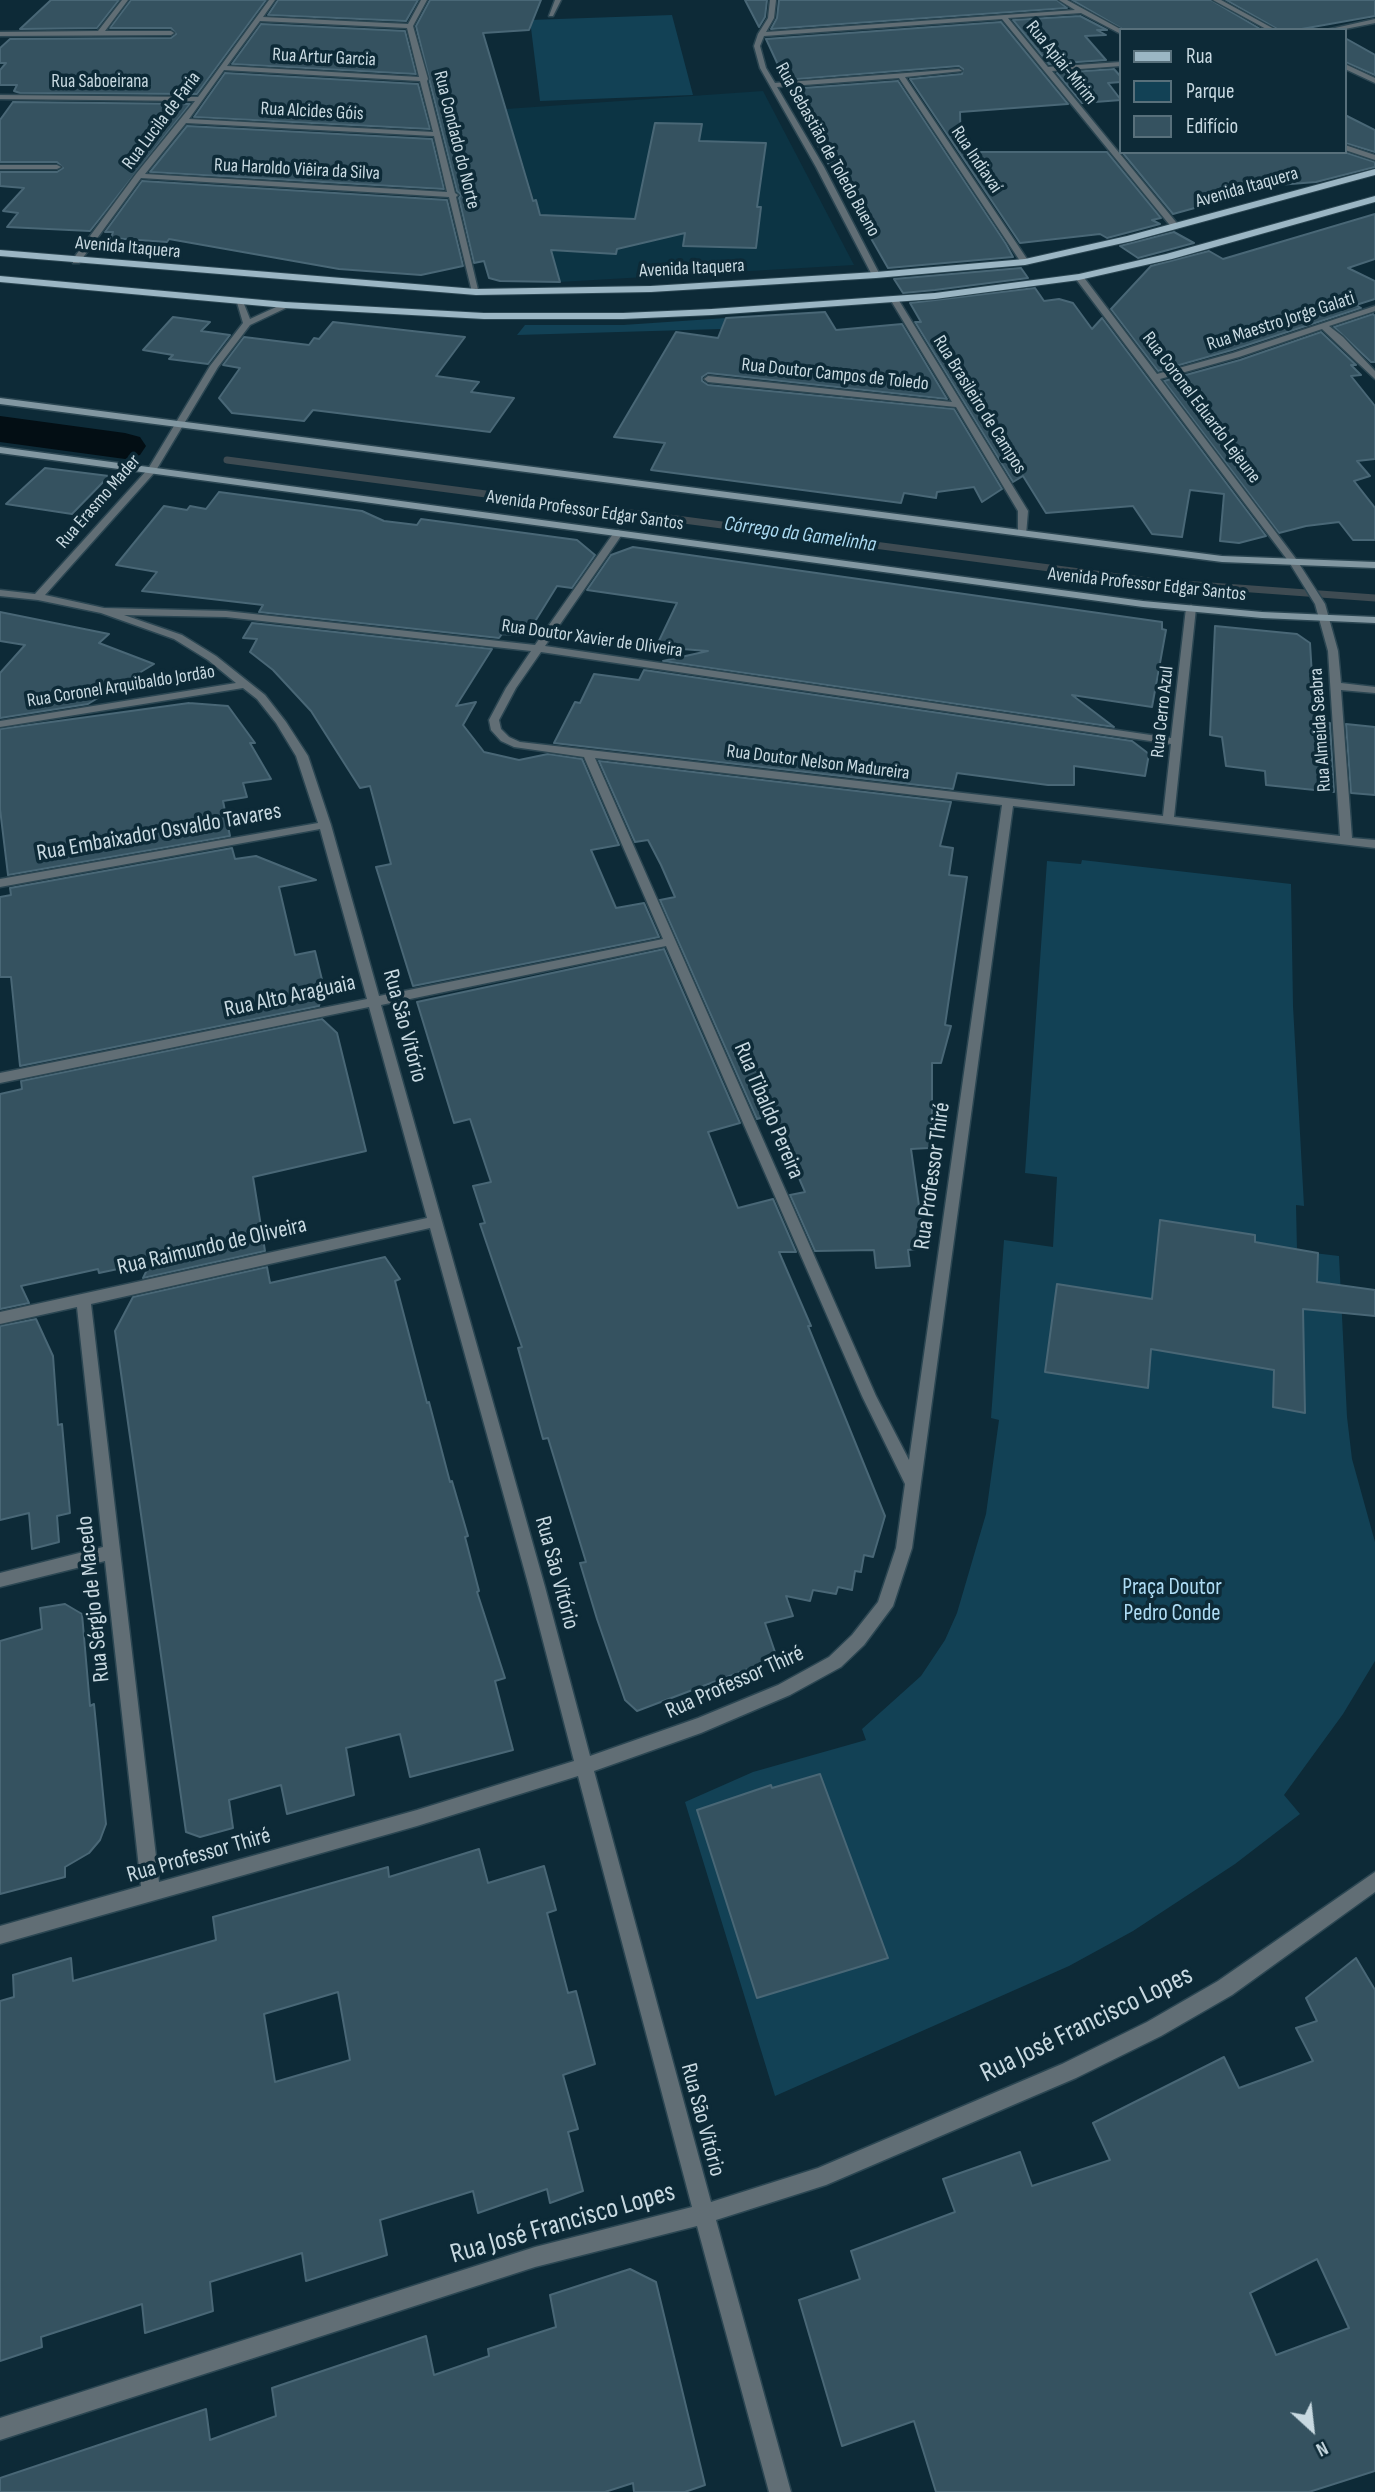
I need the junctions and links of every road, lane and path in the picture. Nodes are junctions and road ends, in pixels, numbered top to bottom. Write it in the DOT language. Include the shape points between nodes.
graph roads {
  1 [pos="125,0"];
  2 [pos="272,0"];
  3 [pos="424,0"];
  4 [pos="558,0"];
  5 [pos="773,0"];
  6 [pos="1062,0"];
  7 [pos="1216,0"];
  8 [pos="1082,11"];
  9 [pos="551,15"];
  10 [pos="1003,16"];
  11 [pos="258,19"];
  12 [pos="1375,21"];
  13 [pos="410,26"];
  14 [pos="1269,28"];
  15 [pos="1339,28"];
  16 [pos="1120,32"];
  17 [pos="100,33"];
  18 [pos="171,33"];
  19 [pos="0,34"];
  20 [pos="761,34"];
  21 [pos="1120,64"];
  22 [pos="1347,67"];
  23 [pos="221,68"];
  24 [pos="1047,69"];
  25 [pos="959,71"];
  26 [pos="901,76"];
  27 [pos="425,79"];
  28 [pos="1375,81"];
  29 [pos="772,85"];
  30 [pos="0,97"];
  31 [pos="199,99"];
  32 [pos="184,121"];
  33 [pos="438,134"];
  34 [pos="1347,148"];
  35 [pos="1375,158"];
  36 [pos="0,167"];
  37 [pos="57,167"];
  38 [pos="1375,172"];
  39 [pos="139,176"];
  40 [pos="454,195"];
  41 [pos="1375,199"];
  42 [pos="1176,227"];
  43 [pos="0,253"];
  44 [pos="76,261"];
  45 [pos="1025,262"];
  46 [pos="876,275"];
  47 [pos="1079,277"];
  48 [pos="0,279"];
  49 [pos="476,292"];
  50 [pos="894,299"];
  51 [pos="239,301"];
  52 [pos="285,305"];
  53 [pos="1375,309"];
  54 [pos="247,323"];
  55 [pos="1322,326"];
  56 [pos="1375,376"];
  57 [pos="1157,377"];
  58 [pos="708,379"];
  59 [pos="0,401"];
  60 [pos="958,405"];
  61 [pos="180,425"];
  62 [pos="0,450"];
  63 [pos="152,470"];
  64 [pos="618,533"];
  65 [pos="1023,533"];
  66 [pos="1293,561"];
  67 [pos="1375,565"];
  68 [pos="1302,574"];
  69 [pos="0,593"];
  70 [pos="38,597"];
  71 [pos="1191,608"];
  72 [pos="104,611"];
  73 [pos="1326,618"];
  74 [pos="1375,620"];
  75 [pos="541,649"];
  76 [pos="247,684"];
  77 [pos="1335,686"];
  78 [pos="1375,690"];
  79 [pos="0,724"];
  80 [pos="1177,742"];
  81 [pos="588,754"];
  82 [pos="1008,802"];
  83 [pos="1168,820"];
  84 [pos="325,825"];
  85 [pos="1346,840"];
  86 [pos="1375,844"];
  87 [pos="1375,851"];
  88 [pos="0,883"];
  89 [pos="671,941"];
  90 [pos="373,1001"];
  91 [pos="0,1078"];
  92 [pos="434,1222"];
  93 [pos="83,1300"];
  94 [pos="0,1318"];
  95 [pos="912,1484"];
  96 [pos="112,1552"];
  97 [pos="0,1580"];
  98 [pos="584,1766"];
  99 [pos="1375,1881"];
  100 [pos="151,1893"];
  101 [pos="0,1935"];
  102 [pos="704,2214"];
  103 [pos="0,2429"];
  104 [pos="780,2492"];
  1 -- 17 [label="street"];
  2 -- 11 [label="street, Rua Lucila de Faria"];
  3 -- 13 [label="street"];
  4 -- 9 [label="street"];
  5 -- 20 [label="street, Rua Sebastião de Toledo Bueno" via="771,18"];
  6 -- 8 [label="street"];
  7 -- 14 [label="street"];
  8 -- 10 [label="street"];
  8 -- 16 [label="street"];
  10 -- 20 [label="street"];
  10 -- 24 [label="street, Rua Apiaí-Mirim"];
  11 -- 13 [label="street"];
  11 -- 23 [label="street, Rua Lucila de Faria"];
  12 -- 15 [label="street"];
  13 -- 27 [label="street, Rua Condado do Norte"];
  17 -- 18 [label="street"];
  17 -- 19 [label="street"];
  20 -- 29 [label="street, Rua Sebastião de Toledo Bueno" via="759,57"];
  21 -- 24 [label="street"];
  22 -- 28 [label="street"];
  23 -- 27 [label="street, Rua Artur Garcia"];
  23 -- 31 [label="street, Rua Lucila de Faria"];
  24 -- 42 [label="street, Rua Apiaí-Mirim"];
  25 -- 26 [label="street"];
  26 -- 29 [label="street"];
  26 -- 45 [label="street, Rua Indiavaí"];
  27 -- 33 [label="street, Rua Condado do Norte"];
  29 -- 46 [label="street, Rua Sebastião de Toledo Bueno"];
  30 -- 31 [label="street, Rua Saboeirana"];
  31 -- 32 [label="street, Rua Lucila de Faria"];
  32 -- 33 [label="street, Rua Alcides Góis"];
  32 -- 39 [label="street, Rua Lucila de Faria"];
  33 -- 40 [label="street, Rua Condado do Norte"];
  34 -- 35 [label="street"];
  36 -- 37 [label="street"];
  38 -- 42 [label="main road, Avenida Itaquera"];
  39 -- 40 [label="street, Rua Haroldo Viêira da Silva"];
  39 -- 44 [label="street, Rua Lucila de Faria"];
  40 -- 49 [label="street, Rua Condado do Norte"];
  41 -- 47 [label="main road, Avenida Itaquera"];
  42 -- 45 [label="main road, Avenida Itaquera"];
  43 -- 44 [label="main road, Avenida Itaquera"];
  44 -- 49 [label="main road, Avenida Itaquera"];
  45 -- 46 [label="main road, Avenida Itaquera"];
  46 -- 49 [label="main road, Avenida Itaquera" via="628,290"];
  47 -- 50 [label="main road, Avenida Itaquera"];
  47 -- 57 [label="street, Rua Coronel Eduardo Lejeune"];
  48 -- 51 [label="main road, Avenida Itaquera"];
  50 -- 52 [label="main road, Avenida Itaquera" via="548,318"];
  50 -- 60 [label="street, Rua Brasileiro de Campos"];
  51 -- 52 [label="main road, Avenida Itaquera"];
  51 -- 54 [label="street"];
  52 -- 54 [label="street"];
  53 -- 55 [label="street, Rua Maestro Jorge Galati"];
  54 -- 61 [label="street, Rua Erasmo Mader" via="214,366"];
  55 -- 56 [label="street"];
  55 -- 57 [label="street, Rua Maestro Jorge Galati"];
  57 -- 66 [label="street, Rua Coronel Eduardo Lejeune"];
  58 -- 60 [label="street, Rua Doutor Campos de Toledo"];
  59 -- 61 [label="main road, Avenida Professor Edgar Santos"];
  60 -- 65 [label="street, Rua Brasileiro de Campos" via="1023,511"];
  61 -- 63 [label="street, Rua Erasmo Mader"];
  61 -- 65 [label="main road, Avenida Professor Edgar Santos"];
  62 -- 63 [label="main road, Avenida Professor Edgar Santos"];
  63 -- 64 [label="main road, Avenida Professor Edgar Santos"];
  63 -- 70 [label="street, Rua Erasmo Mader"];
  64 -- 71 [label="main road, Avenida Professor Edgar Santos"];
  64 -- 75 [label="street, Rua Doutor Nelson Madureira"];
  65 -- 66 [label="main road, Avenida Professor Edgar Santos" via="1222,559"];
  66 -- 67 [label="main road, Avenida Professor Edgar Santos"];
  66 -- 68 [label="street, Rua Coronel Eduardo Lejeune"];
  68 -- 73 [label="street, Rua Almeida Seabra"];
  69 -- 70 [label="street, Rua Doutor Xavier de Oliveira"];
  70 -- 72 [label="street, Rua Doutor Xavier de Oliveira"];
  71 -- 73 [label="main road, Avenida Professor Edgar Santos"];
  71 -- 80 [label="street, Rua Cerro Azul"];
  72 -- 75 [label="street, Rua Doutor Xavier de Oliveira" via="226,614"];
  72 -- 76 [label="street, Rua São Vitório" via="178,637"];
  73 -- 74 [label="main road, Avenida Professor Edgar Santos"];
  73 -- 77 [label="street, Rua Almeida Seabra"];
  75 -- 80 [label="street, Rua Doutor Xavier de Oliveira"];
  75 -- 81 [label="street, Rua Doutor Nelson Madureira" via="511,688 494,720 496,730 518,745"];
  76 -- 79 [label="street, Rua Coronel Arquibaldo Jordão"];
  76 -- 84 [label="street, Rua São Vitório" via="281,722 302,757"];
  77 -- 78 [label="street"];
  77 -- 85 [label="street, Rua Almeida Seabra"];
  80 -- 83 [label="street, Rua Cerro Azul"];
  81 -- 82 [label="street, Rua Doutor Nelson Madureira"];
  81 -- 89 [label="street, Rua Tibaldo Pereira"];
  82 -- 83 [label="street, Rua Doutor Nelson Madureira"];
  82 -- 95 [label="street, Rua Professor Thiré"];
  83 -- 85 [label="street, Rua Doutor Nelson Madureira"];
  84 -- 88 [label="street, Rua Embaixador Osvaldo Tavares"];
  84 -- 90 [label="street, Rua São Vitório"];
  85 -- 86 [label="street, Rua Doutor Nelson Madureira"];
  86 -- 87 [label="street"];
  89 -- 90 [label="street, Rua Alto Araguaia"];
  89 -- 95 [label="street, Rua Tibaldo Pereira" via="869,1396"];
  90 -- 91 [label="street, Rua Alto Araguaia"];
  90 -- 92 [label="street, Rua São Vitório"];
  92 -- 93 [label="street, Rua Raimundo de Oliveira"];
  92 -- 98 [label="street, Rua São Vitório"];
  93 -- 94 [label="street, Rua Raimundo de Oliveira"];
  93 -- 96 [label="street, Rua Sérgio de Macedo"];
  95 -- 98 [label="street, Rua Professor Thiré" via="904,1548 885,1606 835,1662 713,1720"];
  96 -- 97 [label="street"];
  96 -- 100 [label="street, Rua Sérgio de Macedo"];
  98 -- 100 [label="street, Rua Professor Thiré"];
  98 -- 102 [label="street, Rua São Vitório"];
  99 -- 102 [label="street, Rua José Francisco Lopes" via="1224,1988 1154,2029 1069,2071 819,2178"];
  100 -- 101 [label="street, Rua Professor Thiré"];
  102 -- 103 [label="street, Rua José Francisco Lopes" via="535,2257"];
  102 -- 104 [label="street, Rua São Vitório"];
}
